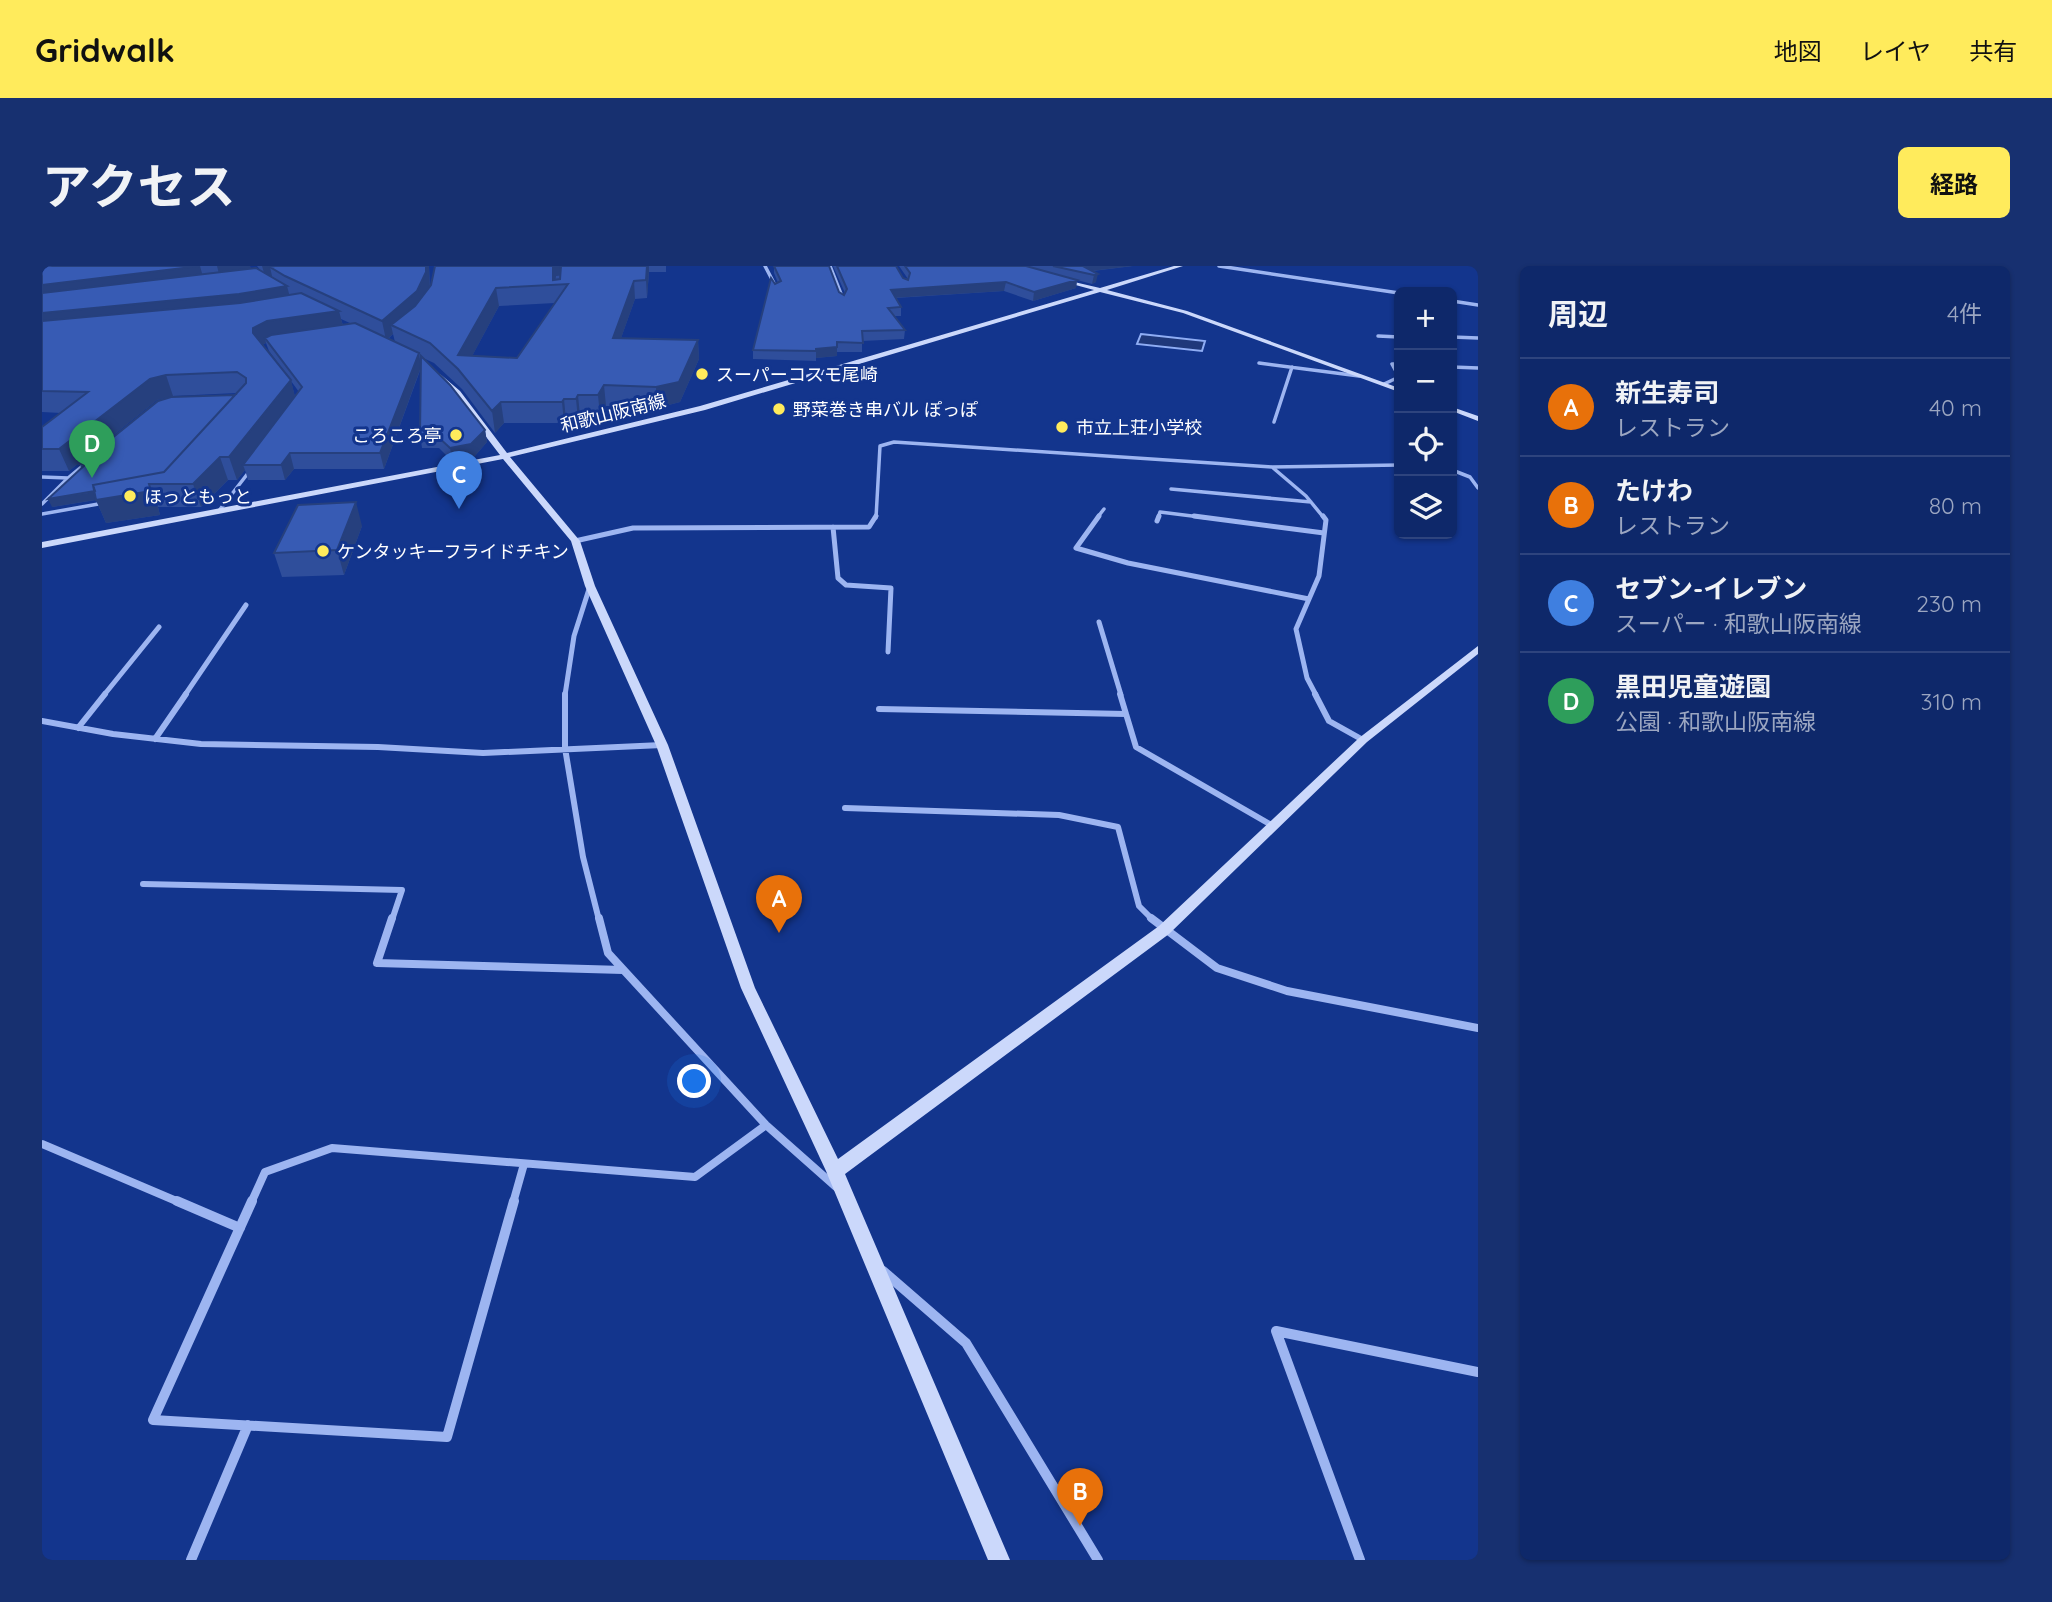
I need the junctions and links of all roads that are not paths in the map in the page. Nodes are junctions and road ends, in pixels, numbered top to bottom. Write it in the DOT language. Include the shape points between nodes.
graph roads {
  1 [pos="765,266"];
  2 [pos="830,266"];
  3 [pos="1180,266"];
  4 [pos="1219,266"];
  5 [pos="1052,278"];
  6 [pos="777,289"];
  7 [pos="1103,289"];
  8 [pos="1394,292"];
  9 [pos="843,299"];
  10 [pos="1457,302"];
  11 [pos="1478,305"];
  12 [pos="1378,336"];
  13 [pos="1394,337"];
  14 [pos="1457,337"];
  15 [pos="1478,338"];
  16 [pos="1259,363"];
  17 [pos="430,366"];
  18 [pos="1457,366"];
  19 [pos="1292,367"];
  20 [pos="1478,368"];
  21 [pos="1364,377"];
  22 [pos="1394,379"];
  23 [pos="1384,384"];
  24 [pos="1394,388"];
  25 [pos="1457,411"];
  26 [pos="1478,419"];
  27 [pos="1274,422"];
  28 [pos="505,456"];
  29 [pos="88,462"];
  30 [pos="258,462"];
  31 [pos="1394,465"];
  32 [pos="1272,467"];
  33 [pos="1457,472"];
  34 [pos="42,477"];
  35 [pos="68,478"];
  36 [pos="1478,488"];
  37 [pos="1171,489"];
  38 [pos="1311,502"];
  39 [pos="106,503"];
  40 [pos="42,504"];
  41 [pos="1104,509"];
  42 [pos="218,512"];
  43 [pos="42,514"];
  44 [pos="1157,521"];
  45 [pos="833,527"];
  46 [pos="1324,533"];
  47 [pos="575,541"];
  48 [pos="42,545"];
  49 [pos="590,586"];
  50 [pos="1309,599"];
  51 [pos="246,605"];
  52 [pos="1099,622"];
  53 [pos="159,627"];
  54 [pos="1478,649"];
  55 [pos="888,652"];
  56 [pos="879,709"];
  57 [pos="1126,714"];
  58 [pos="42,721"];
  59 [pos="78,728"];
  60 [pos="155,739"];
  61 [pos="1363,740"];
  62 [pos="662,745"];
  63 [pos="565,748"];
  64 [pos="845,808"];
  65 [pos="1273,826"];
  66 [pos="143,884"];
  67 [pos="1164,930"];
  68 [pos="623,970"];
  69 [pos="1478,1028"];
  70 [pos="766,1125"];
  71 [pos="42,1144"];
  72 [pos="524,1164"];
  73 [pos="835,1171"];
  74 [pos="846,1196"];
  75 [pos="240,1228"];
  76 [pos="874,1263"];
  77 [pos="1478,1372"];
  78 [pos="248,1425"];
  79 [pos="191,1560"];
  80 [pos="999,1560"];
  81 [pos="1098,1560"];
  82 [pos="1360,1560"];
  1 -- 6 [label="street"];
  2 -- 9 [label="street"];
  3 -- 7 [label="street, 和歌山阪南線"];
  4 -- 8 [label="street"];
  5 -- 7 [label="street"];
  7 -- 21 [label="street" via="1185,312"];
  7 -- 28 [label="street, 和歌山阪南線" via="702,408"];
  10 -- 11 [label="street"];
  12 -- 13 [label="street"];
  14 -- 15 [label="street"];
  16 -- 19 [label="street"];
  17 -- 28 [label="street"];
  18 -- 20 [label="street"];
  19 -- 21 [label="street"];
  19 -- 27 [label="street"];
  21 -- 23 [label="street"];
  22 -- 23 [label="street"];
  23 -- 24 [label="street"];
  25 -- 26 [label="street"];
  28 -- 42 [label="street, 和歌山阪南線"];
  28 -- 47 [label="street"];
  29 -- 35 [label="street"];
  30 -- 42 [label="street"];
  31 -- 32 [label="street"];
  32 -- 38 [label="street"];
  32 -- 45 [label="street" via="894,442 880,446 876,520 869,527"];
  33 -- 36 [label="street" via="1470,477"];
  34 -- 35 [label="street"];
  35 -- 40 [label="street"];
  37 -- 38 [label="street"];
  38 -- 46 [label="street" via="1326,520"];
  39 -- 43 [label="street"];
  41 -- 50 [label="street" via="1076,548 1128,563"];
  42 -- 48 [label="street, 和歌山阪南線"];
  44 -- 46 [label="street" via="1160,512"];
  45 -- 47 [label="street" via="633,528"];
  45 -- 55 [label="street" via="838,578 846,585 891,588"];
  46 -- 50 [label="street" via="1319,576"];
  47 -- 49 [label="street"];
  49 -- 62 [label="street"];
  49 -- 63 [label="street" via="574,636 565,687"];
  50 -- 61 [label="street" via="1297,629 1307,678 1329,721"];
  51 -- 60 [label="street"];
  52 -- 57 [label="street"];
  53 -- 59 [label="street"];
  54 -- 61 [label="street"];
  56 -- 57 [label="street"];
  57 -- 65 [label="street" via="1136,747"];
  58 -- 59 [label="street"];
  59 -- 60 [label="street"];
  60 -- 63 [label="street" via="483,753"];
  61 -- 65 [label="street"];
  62 -- 63 [label="street"];
  62 -- 73 [label="street" via="748,988"];
  63 -- 68 [label="street" via="583,857 604,941"];
  64 -- 67 [label="street" via="1059,815 1118,827 1139,906"];
  65 -- 67 [label="street"];
  66 -- 68 [label="street" via="402,890 377,963"];
  67 -- 69 [label="street" via="1217,968 1287,991"];
  67 -- 73 [label="street"];
  68 -- 70 [label="street"];
  70 -- 72 [label="street" via="695,1177"];
  70 -- 74 [label="street"];
  71 -- 75 [label="street"];
  72 -- 75 [label="street" via="332,1148 265,1172"];
  72 -- 78 [label="street" via="447,1437"];
  73 -- 74 [label="street"];
  74 -- 76 [label="street"];
  75 -- 78 [label="street" via="153,1420"];
  76 -- 80 [label="street"];
  76 -- 81 [label="street" via="966,1343"];
  77 -- 82 [label="street" via="1276,1331"];
  78 -- 79 [label="street"];
}
